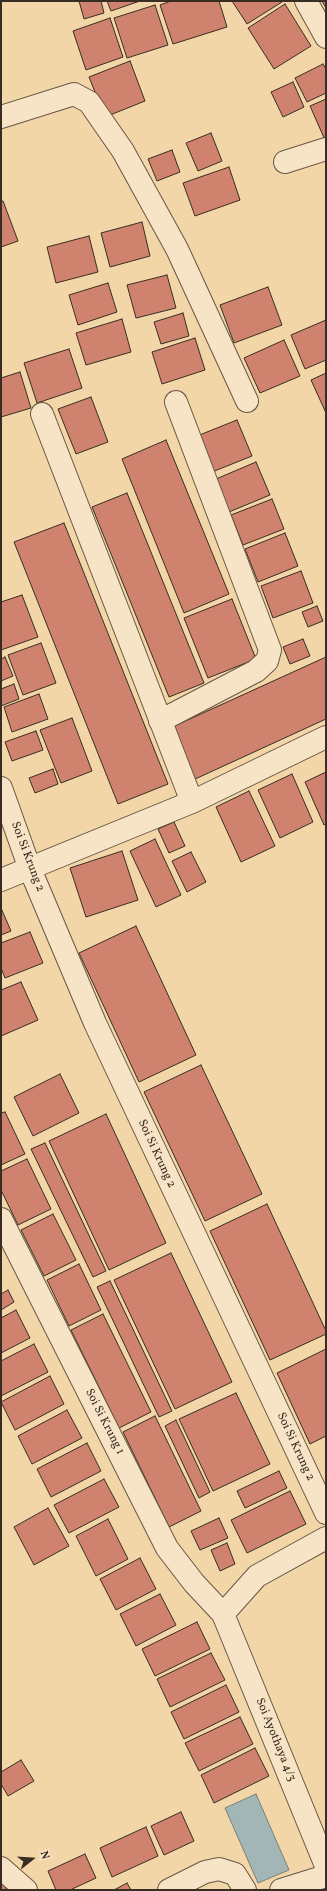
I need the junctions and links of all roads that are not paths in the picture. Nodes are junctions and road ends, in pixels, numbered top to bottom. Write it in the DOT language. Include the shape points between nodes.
graph roads {
  1 [pos="306,1"];
  2 [pos="326,37"];
  3 [pos="1,117"];
  4 [pos="326,149"];
  5 [pos="286,162"];
  6 [pos="247,401"];
  7 [pos="176,402"];
  8 [pos="42,414"];
  9 [pos="160,721"];
  10 [pos="326,737"];
  11 [pos="1,788"];
  12 [pos="192,802"];
  13 [pos="30,869"];
  14 [pos="1,880"];
  15 [pos="1,1220"];
  16 [pos="8,1253"];
  17 [pos="326,1513"];
  18 [pos="326,1538"];
  19 [pos="223,1614"];
  20 [pos="326,1866"];
  21 [pos="1,1868"];
  22 [pos="326,1876"];
  23 [pos="26,1890"];
  24 [pos="168,1890"];
  25 [pos="245,1890"];
  26 [pos="281,1890"];
  1 -- 2 [label="street"];
  3 -- 6 [label="street" via="74,94 89,102 123,151 177,249"];
  4 -- 5 [label="street"];
  7 -- 9 [label="street" via="270,650 267,661 256,671"];
  8 -- 9 [label="street"];
  9 -- 12 [label="street"];
  10 -- 12 [label="street"];
  11 -- 13 [label="street, Soi Si Krung 2"];
  12 -- 13 [label="street"];
  13 -- 14 [label="street"];
  13 -- 17 [label="street, Soi Si Krung 2" via="95,1022"];
  15 -- 16 [label="street, Soi Si Krung 1"];
  16 -- 19 [label="street, Soi Si Krung 1" via="168,1548 194,1583"];
  18 -- 19 [label="street" via="257,1576"];
  19 -- 20 [label="street, Soi Ayothaya 4/3"];
  21 -- 23 [label="street"];
  22 -- 26 [label="street"];
  24 -- 25 [label="street" via="205,1872 219,1869 235,1874"];
}
